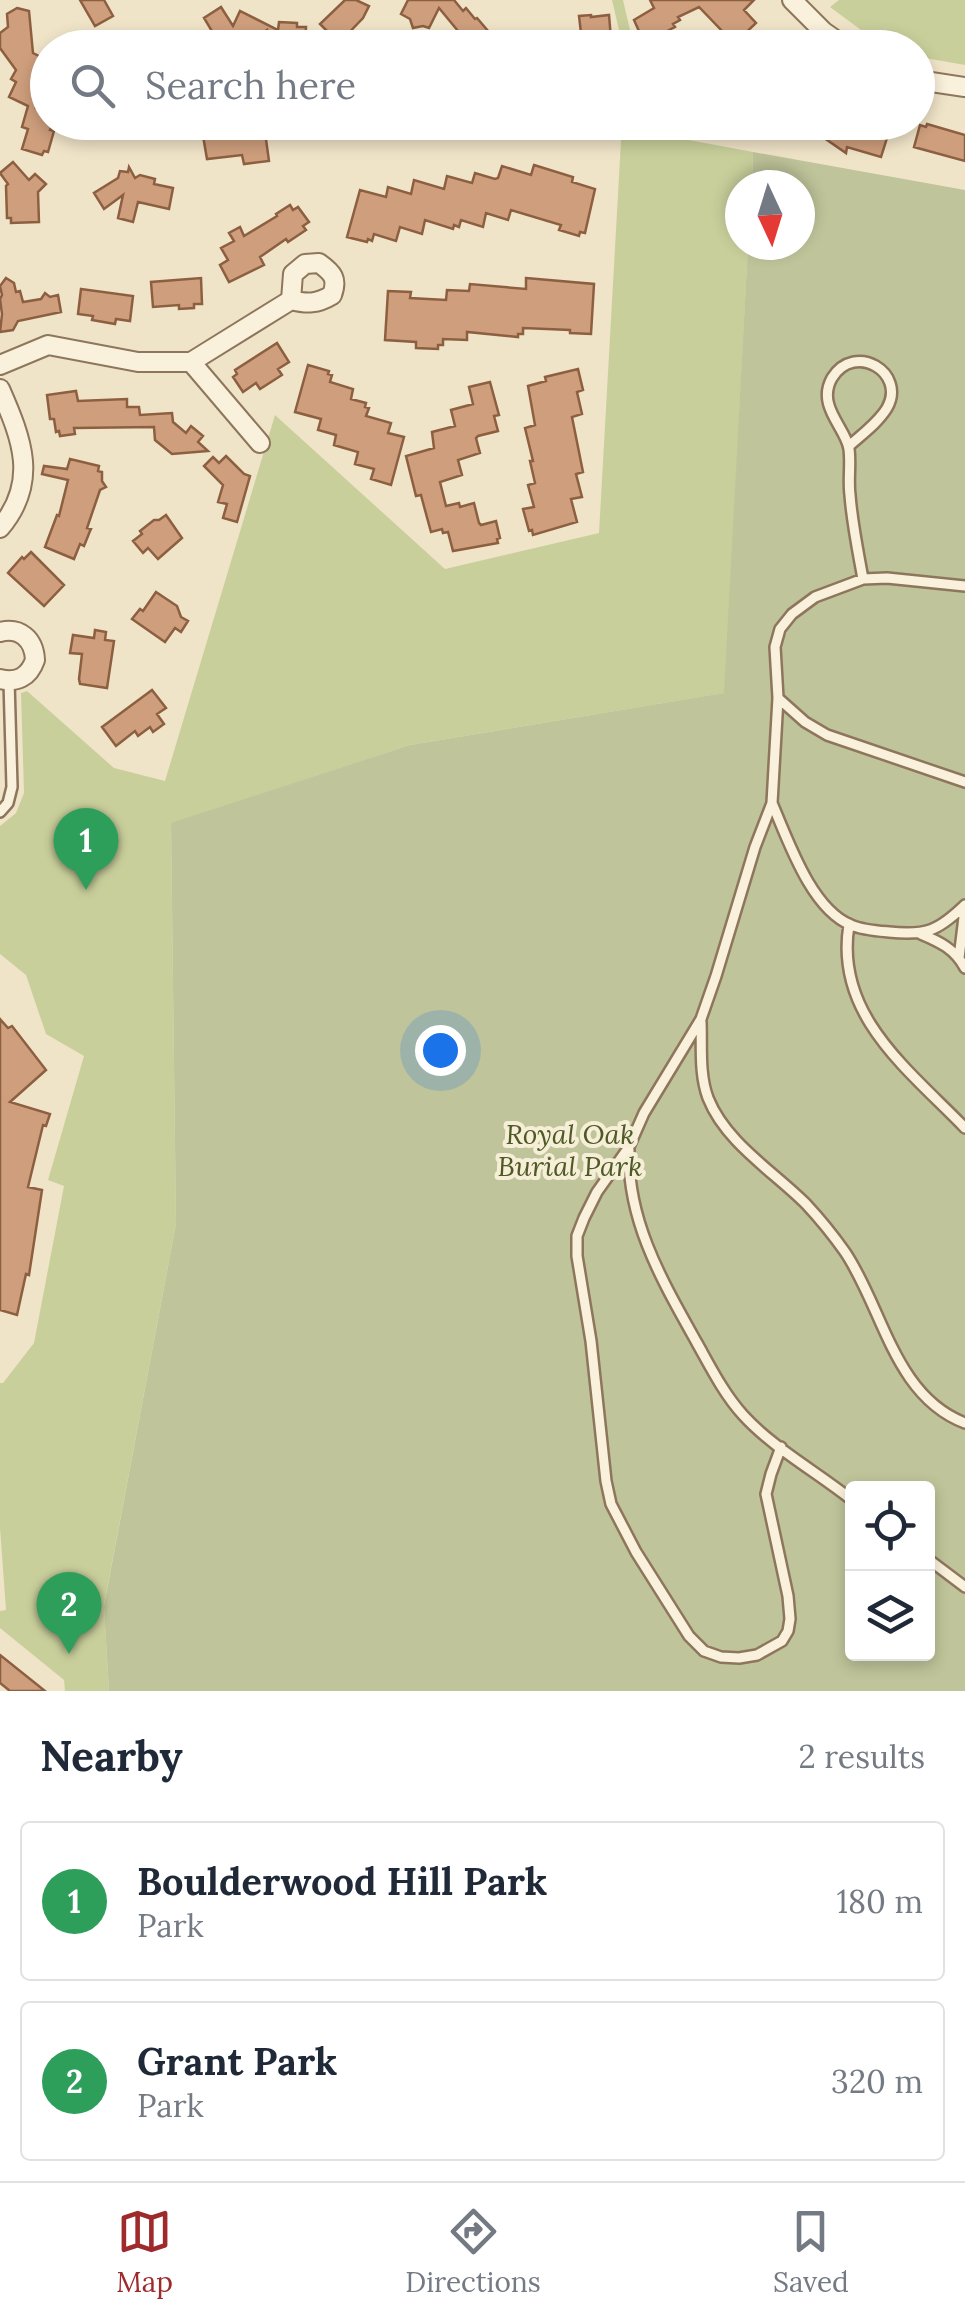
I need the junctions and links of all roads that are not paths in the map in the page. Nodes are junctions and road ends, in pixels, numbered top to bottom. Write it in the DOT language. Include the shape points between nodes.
graph roads {
  1 [pos="792,0"];
  2 [pos="822,30"];
  3 [pos="935,82"];
  4 [pos="965,86"];
  5 [pos="291,300"];
  6 [pos="192,362"];
  7 [pos="0,365"];
  8 [pos="0,390"];
  9 [pos="260,443"];
  10 [pos="849,446"];
  11 [pos="0,528"];
  12 [pos="864,579"];
  13 [pos="965,586"];
  14 [pos="3,627"];
  15 [pos="5,680"];
  16 [pos="778,698"];
  17 [pos="965,782"];
  18 [pos="772,804"];
  19 [pos="0,812"];
  20 [pos="965,907"];
  21 [pos="849,925"];
  22 [pos="921,934"];
  23 [pos="960,958"];
  24 [pos="965,968"];
  25 [pos="701,1019"];
  26 [pos="965,1128"];
  27 [pos="629,1148"];
  28 [pos="965,1422"];
  29 [pos="781,1448"];
  30 [pos="845,1495"];
  31 [pos="935,1564"];
  32 [pos="965,1586"];
  1 -- 2 [label="street"];
  3 -- 4 [label="street"];
  5 -- 6 [label="street"];
  6 -- 7 [label="street" via="138,362 48,345"];
  6 -- 9 [label="street"];
  8 -- 11 [label="street" via="18,430 24,470 20,498"];
  10 -- 10 [label="lane" via="890,399 883,370 870,362 840,368 829,382 830,410"];
  10 -- 12 [label="lane"];
  12 -- 13 [label="lane"];
  12 -- 16 [label="lane" via="815,598 780,629 774,647"];
  14 -- 15 [label="street" via="31,642 35,660 26,675"];
  15 -- 19 [label="lane" via="12,787"];
  16 -- 17 [label="lane" via="827,734"];
  16 -- 18 [label="lane"];
  18 -- 21 [label="lane" via="816,893"];
  18 -- 25 [label="lane"];
  20 -- 22 [label="lane"];
  20 -- 23 [label="lane"];
  21 -- 22 [label="lane"];
  21 -- 26 [label="lane" via="846,969 866,1017"];
  22 -- 23 [label="lane"];
  23 -- 24 [label="lane"];
  25 -- 27 [label="lane"];
  25 -- 28 [label="lane" via="703,1077 719,1118 846,1254 912,1382 933,1405"];
  27 -- 29 [label="lane" via="632,1204 655,1264 729,1398"];
  27 -- 29 [label="lane" via="584,1218 576,1256 606,1481 620,1523 672,1611 704,1651 722,1657 771,1650 788,1632 788,1596 766,1494"];
  29 -- 30 [label="lane"];
  31 -- 32 [label="lane"];
}
